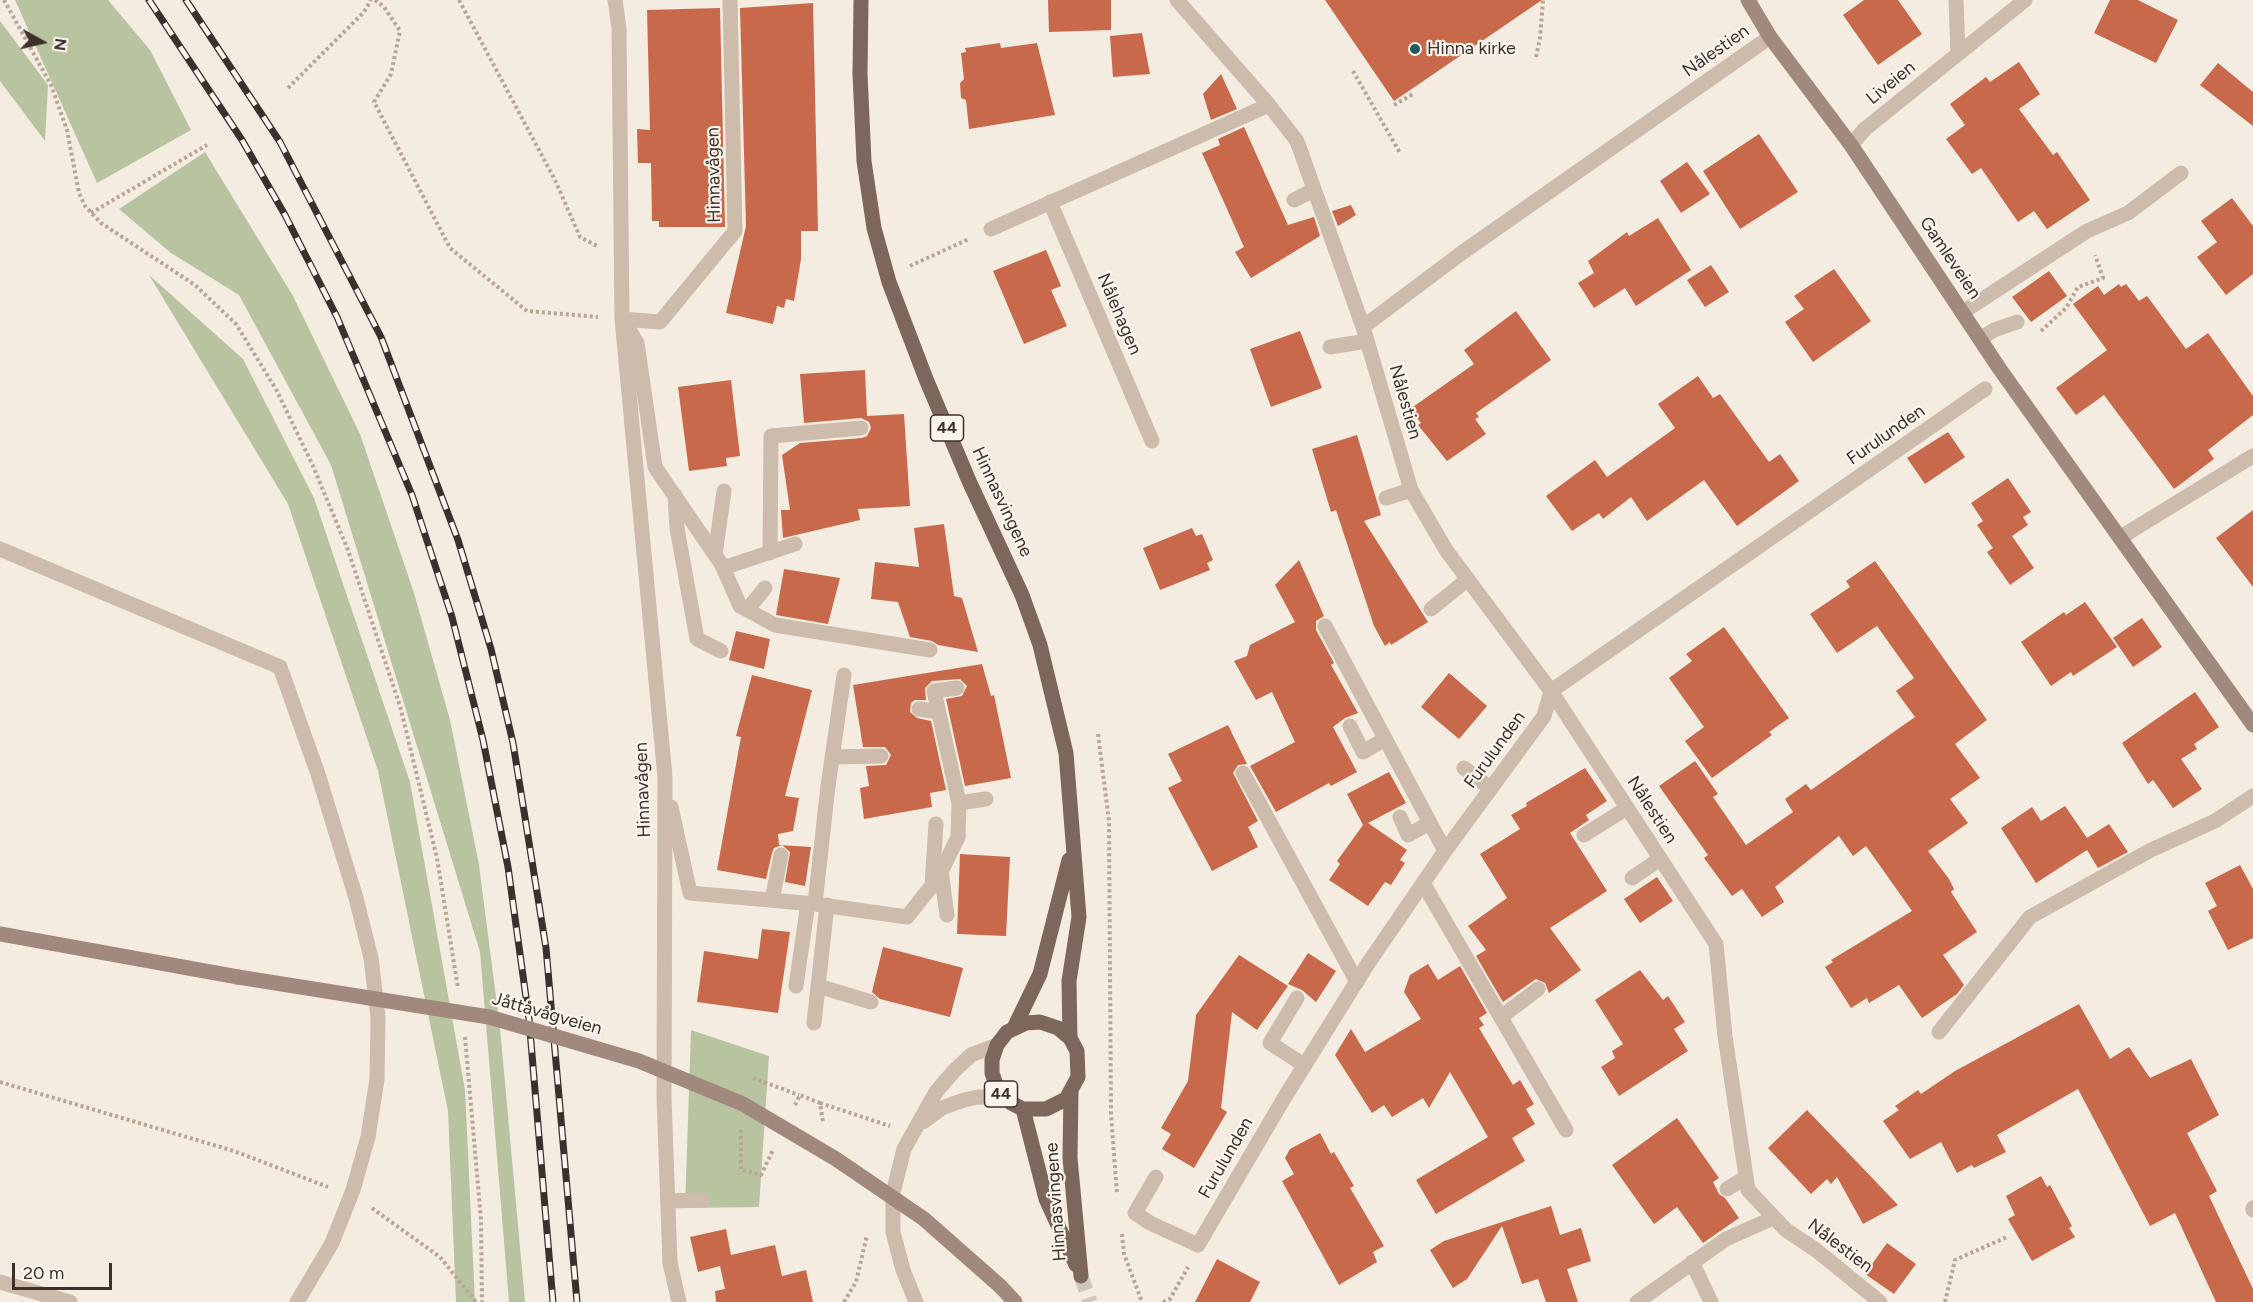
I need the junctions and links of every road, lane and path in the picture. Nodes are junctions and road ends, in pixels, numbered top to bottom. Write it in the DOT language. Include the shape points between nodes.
graph roads {
  1 [pos="4,0"];
  2 [pos="373,0"];
  3 [pos="459,0"];
  4 [pos="615,0"];
  5 [pos="730,0"];
  6 [pos="861,0"];
  7 [pos="1177,0"];
  8 [pos="1543,0"];
  9 [pos="1748,0"];
  10 [pos="1956,0"];
  11 [pos="2025,0"];
  12 [pos="1770,37"];
  13 [pos="1958,54"];
  14 [pos="1536,57"];
  15 [pos="1353,71"];
  16 [pos="288,88"];
  17 [pos="1413,94"];
  18 [pos="1269,105"];
  19 [pos="1394,105"];
  20 [pos="207,145"];
  21 [pos="1851,145"];
  22 [pos="1400,153"];
  23 [pos="2181,173"];
  24 [pos="1314,190"];
  25 [pos="1294,200"];
  26 [pos="1050,202"];
  27 [pos="91,213"];
  28 [pos="991,229"];
  29 [pos="621,258"];
  30 [pos="888,275"];
  31 [pos="2103,278"];
  32 [pos="1963,312"];
  33 [pos="622,319"];
  34 [pos="2017,322"];
  35 [pos="1365,334"];
  36 [pos="1980,339"];
  37 [pos="1330,347"];
  38 [pos="1985,389"];
  39 [pos="861,428"];
  40 [pos="1152,441"];
  41 [pos="2253,456"];
  42 [pos="1411,490"];
  43 [pos="724,491"];
  44 [pos="675,495"];
  45 [pos="1386,498"];
  46 [pos="2121,537"];
  47 [pos="795,544"];
  48 [pos="0,549"];
  49 [pos="770,553"];
  50 [pos="720,563"];
  51 [pos="1468,579"];
  52 [pos="765,588"];
  53 [pos="1431,609"];
  54 [pos="747,610"];
  55 [pos="1325,626"];
  56 [pos="930,650"];
  57 [pos="720,651"];
  58 [pos="844,675"];
  59 [pos="957,688"];
  60 [pos="1551,691"];
  61 [pos="919,709"];
  62 [pos="938,712"];
  63 [pos="2253,724"];
  64 [pos="1350,726"];
  65 [pos="1098,734"];
  66 [pos="1385,738"];
  67 [pos="881,756"];
  68 [pos="832,757"];
  69 [pos="1464,768"];
  70 [pos="1242,773"];
  71 [pos="665,777"];
  72 [pos="1491,789"];
  73 [pos="2253,796"];
  74 [pos="986,799"];
  75 [pos="958,803"];
  76 [pos="1627,808"];
  77 [pos="1400,817"];
  78 [pos="1430,822"];
  79 [pos="936,824"];
  80 [pos="1584,835"];
  81 [pos="1072,848"];
  82 [pos="1445,851"];
  83 [pos="781,855"];
  84 [pos="1660,859"];
  85 [pos="941,872"];
  86 [pos="1632,878"];
  87 [pos="1423,883"];
  88 [pos="932,886"];
  89 [pos="772,900"];
  90 [pos="817,904"];
  91 [pos="947,915"];
  92 [pos="0,934"];
  93 [pos="1356,982"];
  94 [pos="796,986"];
  95 [pos="818,986"];
  96 [pos="1538,989"];
  97 [pos="458,990"];
  98 [pos="1297,998"];
  99 [pos="871,1002"];
  100 [pos="1501,1017"];
  101 [pos="814,1023"];
  102 [pos="1014,1028"];
  103 [pos="464,1031"];
  104 [pos="1939,1032"];
  105 [pos="1070,1038"];
  106 [pos="997,1045"];
  107 [pos="1304,1065"];
  108 [pos="750,1078"];
  109 [pos="0,1082"];
  110 [pos="1071,1092"];
  111 [pos="800,1095"];
  112 [pos="1004,1098"];
  113 [pos="820,1103"];
  114 [pos="1023,1109"];
  115 [pos="916,1129"];
  116 [pos="1566,1130"];
  117 [pos="1156,1178"];
  118 [pos="1746,1178"];
  119 [pos="1727,1190"];
  120 [pos="351,1197"];
  121 [pos="702,1200"];
  122 [pos="669,1201"];
  123 [pos="1118,1202"];
  124 [pos="1773,1218"];
  125 [pos="1120,1223"];
  126 [pos="2007,1237"];
  127 [pos="1198,1245"];
  128 [pos="1692,1262"];
  129 [pos="0,1282"];
  130 [pos="70,1302"];
  131 [pos="297,1302"];
  132 [pos="476,1302"];
  133 [pos="482,1302"];
  134 [pos="679,1302"];
  135 [pos="916,1302"];
  136 [pos="1015,1302"];
  137 [pos="1142,1302"];
  138 [pos="1163,1302"];
  139 [pos="1637,1302"];
  140 [pos="1710,1302"];
  141 [pos="1880,1302"];
  142 [pos="1945,1302"];
  1 -- 27 [label="path" via="51,85 67,130 79,194"];
  2 -- 16 [label="path"];
  2 -- 33 [label="path" via="384,7 400,31 391,74 374,102 450,248 527,311"];
  3 -- 29 [label="path" via="555,180 580,237"];
  4 -- 29 [label="street, Hinnavågen" via="619,28"];
  5 -- 33 [label="street, Hinnavågen" via="735,231 660,322"];
  6 -- 30 [label="main road, Hinnasvingene / 44" via="864,161 874,228"];
  7 -- 18 [label="street, Nålestien"];
  8 -- 14 [label="path"];
  9 -- 12 [label="street, Gamleveien"];
  10 -- 13 [label="street"];
  11 -- 13 [label="street, Liveien"];
  12 -- 21 [label="street, Gamleveien"];
  12 -- 35 [label="street, Nålestien" via="1462,252"];
  13 -- 21 [label="street, Liveien" via="1865,129"];
  15 -- 22 [label="path"];
  17 -- 19 [label="path"];
  18 -- 24 [label="street, Nålestien" via="1297,141"];
  18 -- 26 [label="street"];
  20 -- 27 [label="path"];
  21 -- 32 [label="street, Gamleveien"];
  23 -- 32 [label="street" via="2128,213 2086,231"];
  24 -- 25 [label="street"];
  24 -- 35 [label="street, Nålestien"];
  26 -- 28 [label="street"];
  26 -- 40 [label="street, Nålehagen"];
  27 -- 97 [label="path" via="218,305 254,349 278,391 348,550 400,706 437,858"];
  28 -- 30 [label="path"];
  29 -- 33 [label="street, Hinnavågen"];
  30 -- 81 [label="main road, Hinnasvingene / 44" via="926,379 1022,595 1040,645 1066,753"];
  31 -- 34 [label="path" via="2078,287 2066,308 2031,341"];
  32 -- 36 [label="street, Gamleveien"];
  33 -- 44 [label="street" via="637,344 655,467"];
  33 -- 71 [label="street, Hinnavågen"];
  34 -- 36 [label="street"];
  35 -- 37 [label="street"];
  35 -- 42 [label="street, Nålestien"];
  36 -- 46 [label="street, Gamleveien"];
  38 -- 60 [label="street, Furulunden"];
  39 -- 49 [label="street" via="771,436"];
  41 -- 46 [label="street"];
  42 -- 45 [label="street"];
  42 -- 51 [label="street, Nålestien"];
  43 -- 50 [label="street"];
  44 -- 50 [label="street"];
  44 -- 57 [label="street" via="677,528 697,639"];
  46 -- 63 [label="street, Gamleveien"];
  47 -- 49 [label="street"];
  48 -- 120 [label="street" via="280,667 357,897 371,958 378,1017 377,1079 368,1137"];
  49 -- 50 [label="street"];
  50 -- 54 [label="street" via="740,606"];
  51 -- 53 [label="street"];
  51 -- 60 [label="street, Nålestien"];
  52 -- 54 [label="street"];
  54 -- 56 [label="street" via="775,626"];
  55 -- 66 [label="street"];
  58 -- 68 [label="street"];
  59 -- 62 [label="street" via="934,691"];
  60 -- 72 [label="street, Furulunden" via="1544,716"];
  60 -- 76 [label="street, Nålestien"];
  61 -- 62 [label="street"];
  62 -- 75 [label="street"];
  64 -- 66 [label="street" via="1363,752"];
  65 -- 123 [label="path" via="1109,822 1111,1102"];
  66 -- 78 [label="street"];
  67 -- 68 [label="street"];
  68 -- 90 [label="street"];
  69 -- 72 [label="street"];
  70 -- 93 [label="street"];
  71 -- 89 [label="street" via="690,893"];
  71 -- 122 [label="street, Hinnavågen" via="664,1098"];
  72 -- 82 [label="street, Furulunden"];
  73 -- 104 [label="street" via="2215,821 2151,850 2030,917"];
  74 -- 75 [label="street"];
  75 -- 85 [label="street" via="958,837"];
  76 -- 80 [label="street"];
  76 -- 84 [label="street, Nålestien"];
  77 -- 78 [label="street" via="1408,835"];
  78 -- 82 [label="street"];
  79 -- 88 [label="street"];
  81 -- 102 [label="main road, Hinnasvingene / 44" via="1040,974"];
  81 -- 105 [label="main road, Hinnasvingene / 44" via="1079,917 1070,981"];
  82 -- 87 [label="street, Furulunden"];
  83 -- 89 [label="street"];
  84 -- 86 [label="street"];
  84 -- 118 [label="street, Nålestien" via="1716,944"];
  85 -- 88 [label="street"];
  85 -- 91 [label="street"];
  87 -- 93 [label="street, Furulunden"];
  87 -- 100 [label="street"];
  88 -- 90 [label="street" via="907,917"];
  89 -- 90 [label="street"];
  90 -- 94 [label="street"];
  90 -- 95 [label="street"];
  92 -- 136 [label="street, Jåttåvågveien, bridge" via="489,1017 660,1070 743,1104 836,1159 924,1219"];
  93 -- 107 [label="street, Furulunden"];
  95 -- 99 [label="street"];
  95 -- 101 [label="street"];
  96 -- 100 [label="street"];
  98 -- 107 [label="street" via="1270,1043"];
  100 -- 116 [label="street"];
  102 -- 105 [label="main road" via="1040,1022 1058,1028"];
  102 -- 106 [label="main road, 44"];
  103 -- 133 [label="path" via="481,1220"];
  105 -- 110 [label="main road, 44" via="1079,1064"];
  106 -- 112 [label="main road, 44" via="992,1073"];
  106 -- 115 [label="street" via="971,1055 954,1071 936,1092"];
  107 -- 127 [label="street, Furulunden"];
  108 -- 111 [label="path"];
  109 -- 120 [label="path" via="234,1151"];
  110 -- 114 [label="main road, 44" via="1046,1109"];
  110 -- 114 [label="main road, Hinnasvingene / 44" via="1070,1158 1081,1276 1046,1198"];
  112 -- 114 [label="main road, 44"];
  112 -- 115 [label="street" via="964,1100 942,1108"];
  113 -- 115 [label="path"];
  115 -- 135 [label="street" via="904,1149 893,1193 892,1217 896,1248"];
  117 -- 127 [label="street" via="1135,1213 1150,1224"];
  118 -- 119 [label="street"];
  118 -- 124 [label="street, Nålestien" via="1748,1190"];
  120 -- 131 [label="street" via="332,1243"];
  120 -- 132 [label="path" via="382,1213 440,1257"];
  121 -- 122 [label="street"];
  122 -- 134 [label="street, Hinnavågen" via="670,1263"];
  124 -- 128 [label="street" via="1726,1239"];
  124 -- 141 [label="street, Nålestien"];
  125 -- 137 [label="path" via="1124,1254"];
  126 -- 142 [label="path" via="1955,1260"];
  127 -- 138 [label="path" via="1170,1299"];
  128 -- 139 [label="street"];
  128 -- 140 [label="street"];
  129 -- 130 [label="street"];
}
